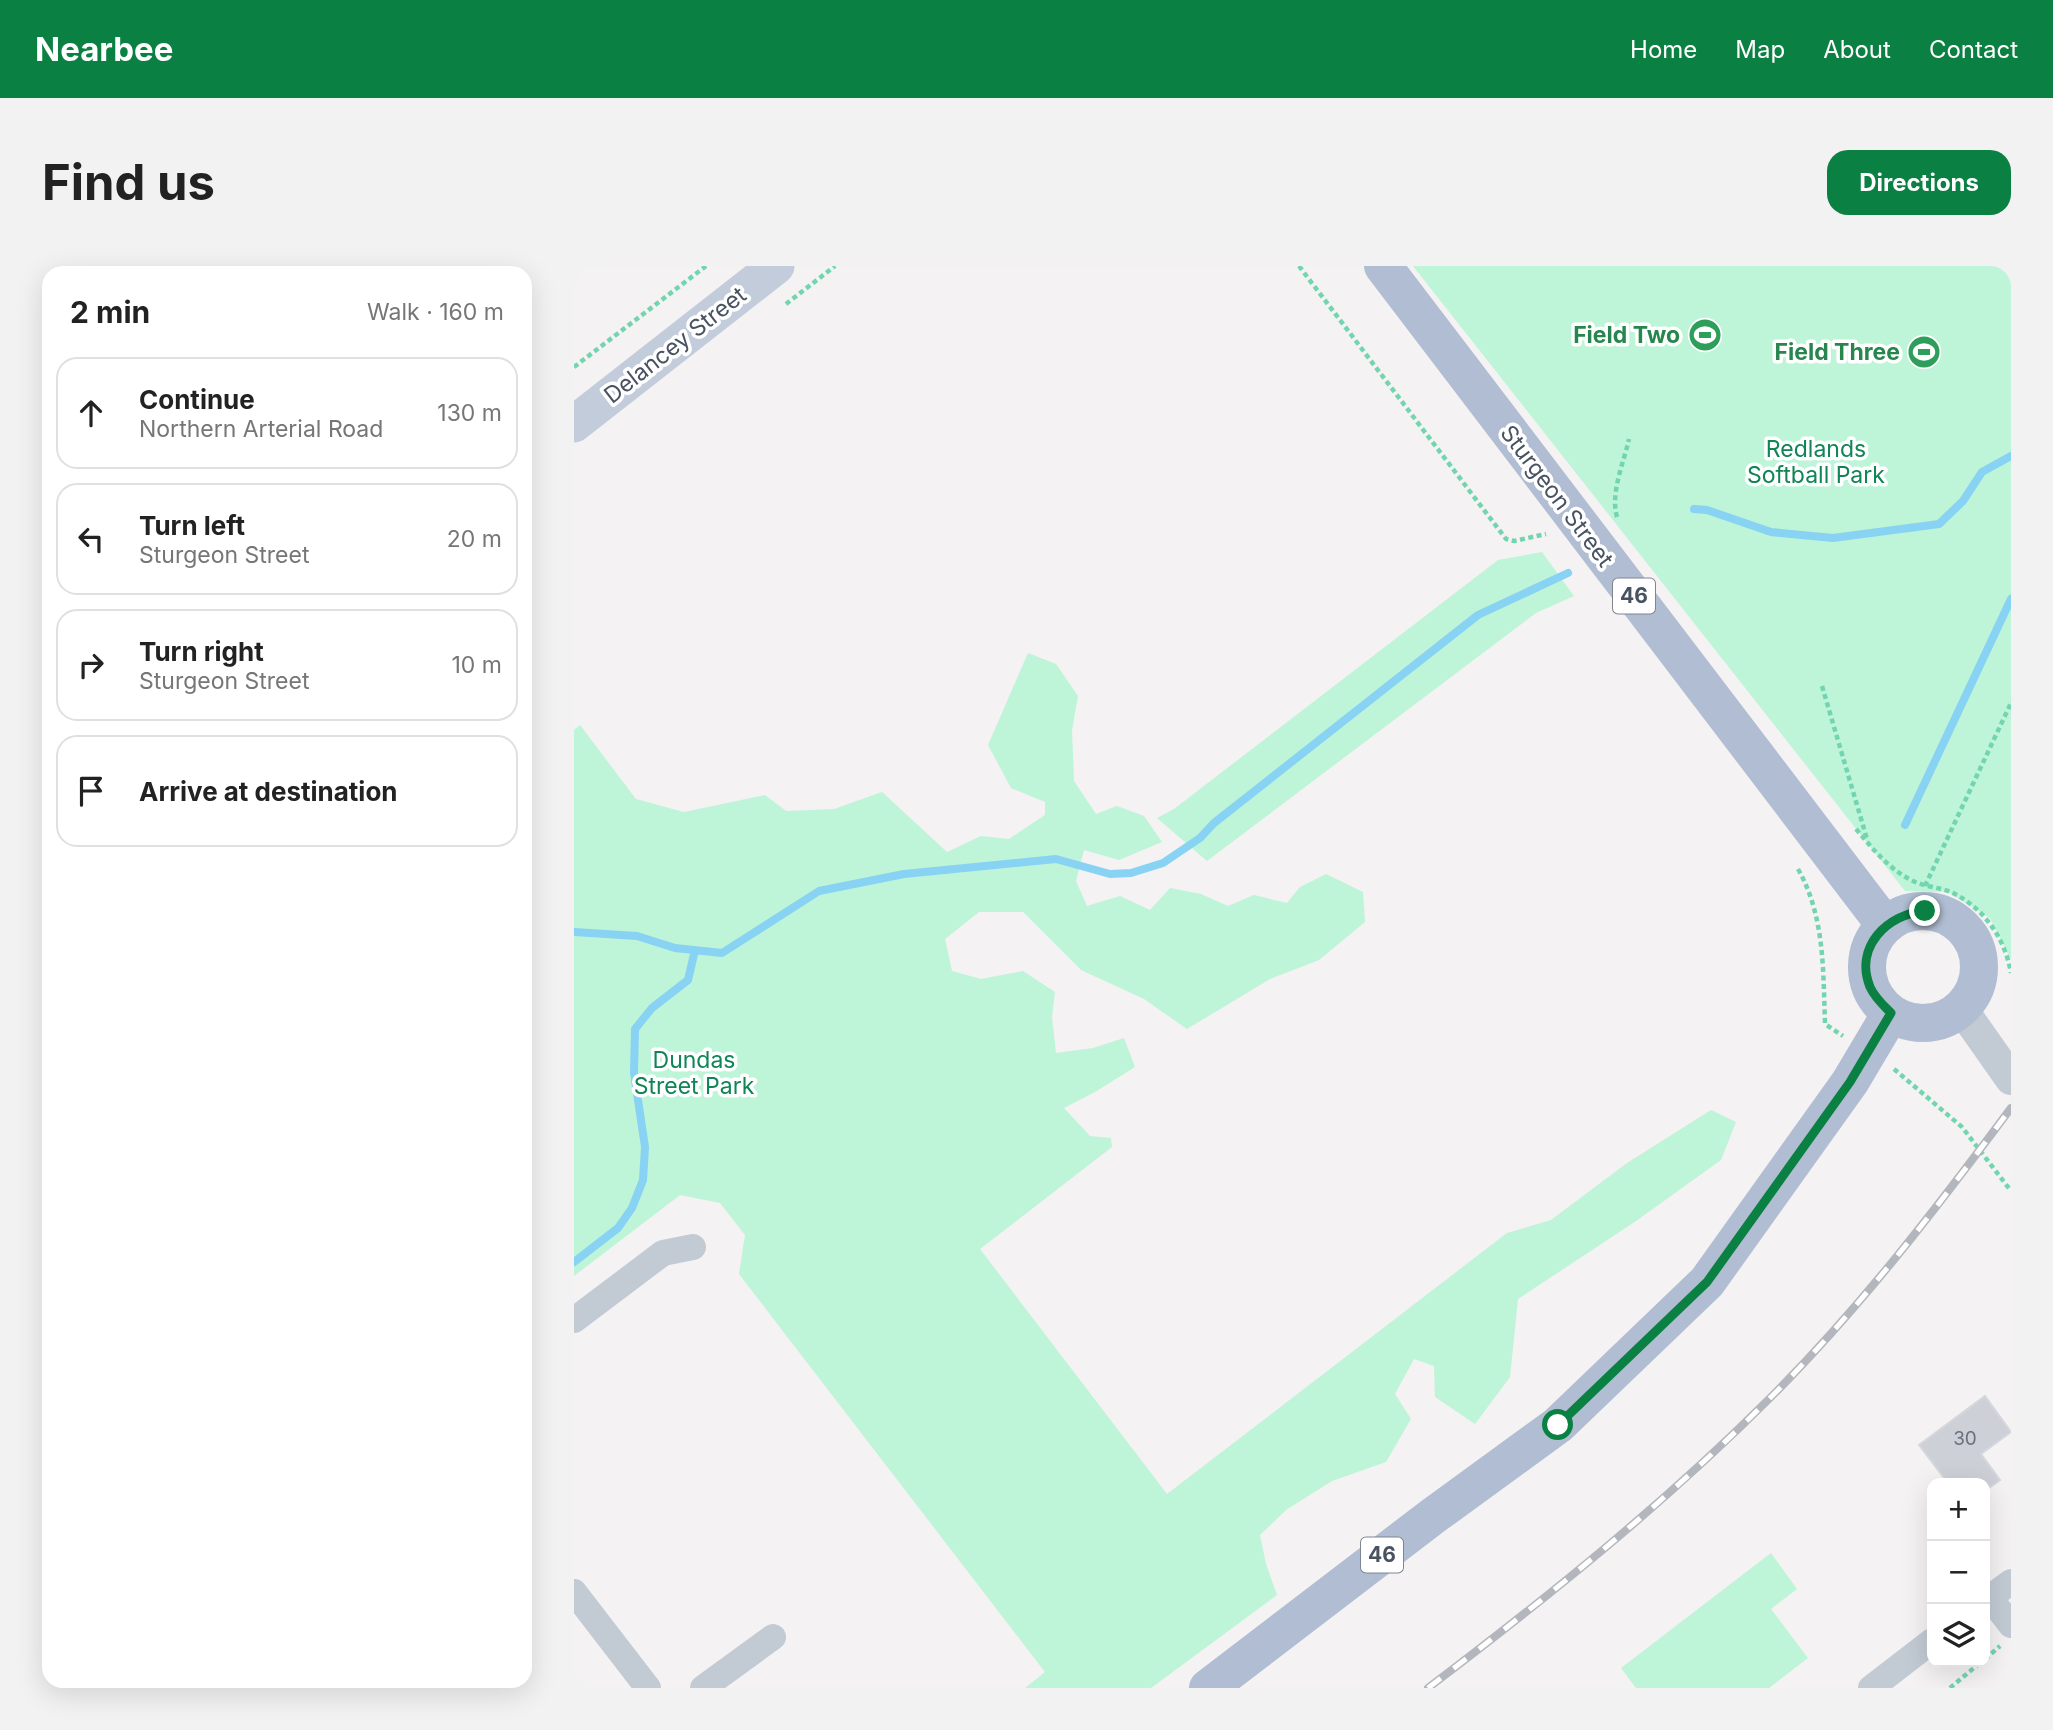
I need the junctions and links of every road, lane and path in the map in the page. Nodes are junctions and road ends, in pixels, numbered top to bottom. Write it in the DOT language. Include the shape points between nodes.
graph roads {
  1 [pos="706,266"];
  2 [pos="776,266"];
  3 [pos="835,266"];
  4 [pos="1299,266"];
  5 [pos="1383,266"];
  6 [pos="786,304"];
  7 [pos="574,367"];
  8 [pos="574,424"];
  9 [pos="1629,439"];
  10 [pos="1620,527"];
  11 [pos="1550,533"];
  12 [pos="1822,686"];
  13 [pos="2011,703"];
  14 [pos="1852,823"];
  15 [pos="1868,843"];
  16 [pos="1794,862"];
  17 [pos="1925,887"];
  18 [pos="1885,925"];
  19 [pos="2011,973"];
  20 [pos="1961,1008"];
  21 [pos="1891,1013"];
  22 [pos="1868,1052"];
  23 [pos="2011,1079"];
  24 [pos="2011,1191"];
  25 [pos="693,1247"];
  26 [pos="574,1320"];
  27 [pos="2011,1582"];
  28 [pos="574,1592"];
  29 [pos="1990,1598"];
  30 [pos="1990,1603"];
  31 [pos="2011,1625"];
  32 [pos="773,1637"];
  33 [pos="1927,1646"];
  34 [pos="1976,1667"];
  35 [pos="648,1688"];
  36 [pos="703,1688"];
  37 [pos="1208,1688"];
  38 [pos="1871,1688"];
  39 [pos="1950,1688"];
  1 -- 7 [label="path"];
  2 -- 8 [label="main road, Delancey Street"];
  3 -- 6 [label="path"];
  4 -- 11 [label="path" via="1506,539"];
  5 -- 18 [label="main road, Sturgeon Street / 46"];
  9 -- 10 [label="path" via="1616,494"];
  12 -- 15 [label="path"];
  13 -- 17 [label="path"];
  14 -- 15 [label="path"];
  15 -- 17 [label="path" via="1891,867"];
  16 -- 22 [label="path" via="1811,892 1818,928 1825,1024"];
  17 -- 19 [label="path" via="1951,893 1979,910 1996,931"];
  18 -- 20 [label="main road" via="1911,912 1925,911 1953,920 1964,929 1979,969 1976,984"];
  18 -- 21 [label="main road" via="1868,954 1867,970 1870,987"];
  20 -- 21 [label="main road" via="1927,1023"];
  20 -- 23 [label="street"];
  21 -- 22 [label="main road, 46"];
  22 -- 24 [label="path" via="1906,1077 1962,1127"];
  22 -- 37 [label="main road, 46" via="1707,1282 1558,1425"];
  25 -- 26 [label="street" via="663,1253"];
  27 -- 29 [label="street"];
  28 -- 35 [label="street"];
  30 -- 31 [label="street"];
  32 -- 36 [label="street"];
  33 -- 38 [label="street"];
  34 -- 39 [label="path"];
}
